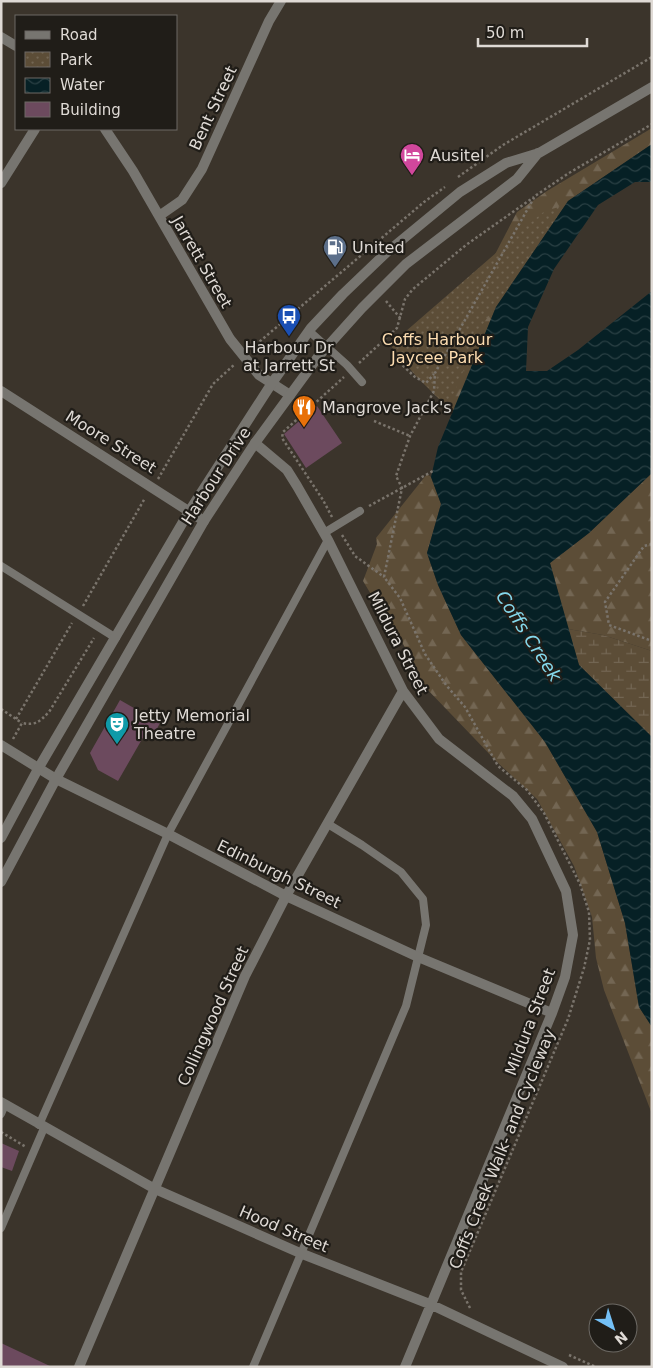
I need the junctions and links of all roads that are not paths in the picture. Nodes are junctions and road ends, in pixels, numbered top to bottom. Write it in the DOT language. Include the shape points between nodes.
graph roads {
  1 [pos="281,1"];
  2 [pos="1,37"];
  3 [pos="15,45"];
  4 [pos="652,86"];
  5 [pos="34,130"];
  6 [pos="106,130"];
  7 [pos="539,152"];
  8 [pos="1,183"];
  9 [pos="159,216"];
  10 [pos="309,331"];
  11 [pos="327,347"];
  12 [pos="272,382"];
  13 [pos="362,382"];
  14 [pos="1,391"];
  15 [pos="290,395"];
  16 [pos="254,443"];
  17 [pos="190,510"];
  18 [pos="360,511"];
  19 [pos="204,520"];
  20 [pos="326,536"];
  21 [pos="1,566"];
  22 [pos="116,638"];
  23 [pos="403,691"];
  24 [pos="4,747"];
  25 [pos="38,769"];
  26 [pos="56,778"];
  27 [pos="328,824"];
  28 [pos="168,834"];
  29 [pos="1,838"];
  30 [pos="1,882"];
  31 [pos="286,896"];
  32 [pos="418,957"];
  33 [pos="552,1013"];
  34 [pos="2,1107"];
  35 [pos="42,1126"];
  36 [pos="155,1189"];
  37 [pos="1,1228"];
  38 [pos="300,1253"];
  39 [pos="432,1306"];
  40 [pos="79,1367"];
  41 [pos="253,1367"];
  42 [pos="405,1367"];
  43 [pos="563,1367"];
  1 -- 9 [label="street, Bent Street" via="202,169 182,200"];
  2 -- 3 [label="street"];
  4 -- 7 [label="street, Harbour Drive"];
  5 -- 8 [label="street"];
  6 -- 9 [label="street, Jarrett Street"];
  7 -- 10 [label="street, Harbour Drive" via="506,162 460,192 386,253"];
  7 -- 11 [label="street, Harbour Drive" via="516,179 406,264"];
  9 -- 12 [label="street, Jarrett Street" via="230,339 259,375"];
  10 -- 11 [label="lane"];
  10 -- 12 [label="street, Harbour Drive"];
  11 -- 13 [label="lane"];
  11 -- 15 [label="street, Harbour Drive"];
  12 -- 15 [label="street, Jarrett Street"];
  12 -- 17 [label="street, Harbour Drive"];
  14 -- 17 [label="street, Moore Street"];
  15 -- 16 [label="street, Harbour Drive"];
  16 -- 19 [label="street, Harbour Drive"];
  16 -- 20 [label="street, Mildura Street" via="287,470"];
  17 -- 19 [label="street, Moore Street"];
  17 -- 22 [label="street, Harbour Drive"];
  18 -- 20 [label="lane"];
  19 -- 26 [label="street, Harbour Drive"];
  20 -- 23 [label="street, Mildura Street"];
  20 -- 28 [label="lane"];
  21 -- 22 [label="lane"];
  22 -- 25 [label="street, Harbour Drive"];
  23 -- 27 [label="street, Collingwood Street"];
  23 -- 33 [label="street, Mildura Street" via="439,739 513,796 532,819 566,891 573,935 565,977"];
  24 -- 25 [label="street, Edinburgh Street"];
  25 -- 26 [label="street, Edinburgh Street"];
  25 -- 29 [label="street, Harbour Drive"];
  26 -- 28 [label="street, Edinburgh Street"];
  26 -- 30 [label="street, Harbour Drive"];
  27 -- 31 [label="street, Collingwood Street"];
  27 -- 32 [label="lane" via="401,872 423,899 426,925"];
  28 -- 31 [label="street, Edinburgh Street"];
  28 -- 35 [label="lane"];
  31 -- 32 [label="street, Edinburgh Street"];
  31 -- 36 [label="street, Collingwood Street" via="245,976"];
  32 -- 33 [label="street, Edinburgh Street"];
  32 -- 38 [label="lane" via="406,1006"];
  33 -- 39 [label="street, Mildura Street"];
  34 -- 35 [label="street, Hood Street"];
  35 -- 36 [label="street, Hood Street"];
  35 -- 37 [label="lane"];
  36 -- 38 [label="street, Hood Street"];
  36 -- 40 [label="street, Collingwood Street"];
  38 -- 39 [label="street, Hood Street"];
  38 -- 41 [label="lane"];
  39 -- 42 [label="street, Mildura Street"];
  39 -- 43 [label="street, Hood Street"];
}
